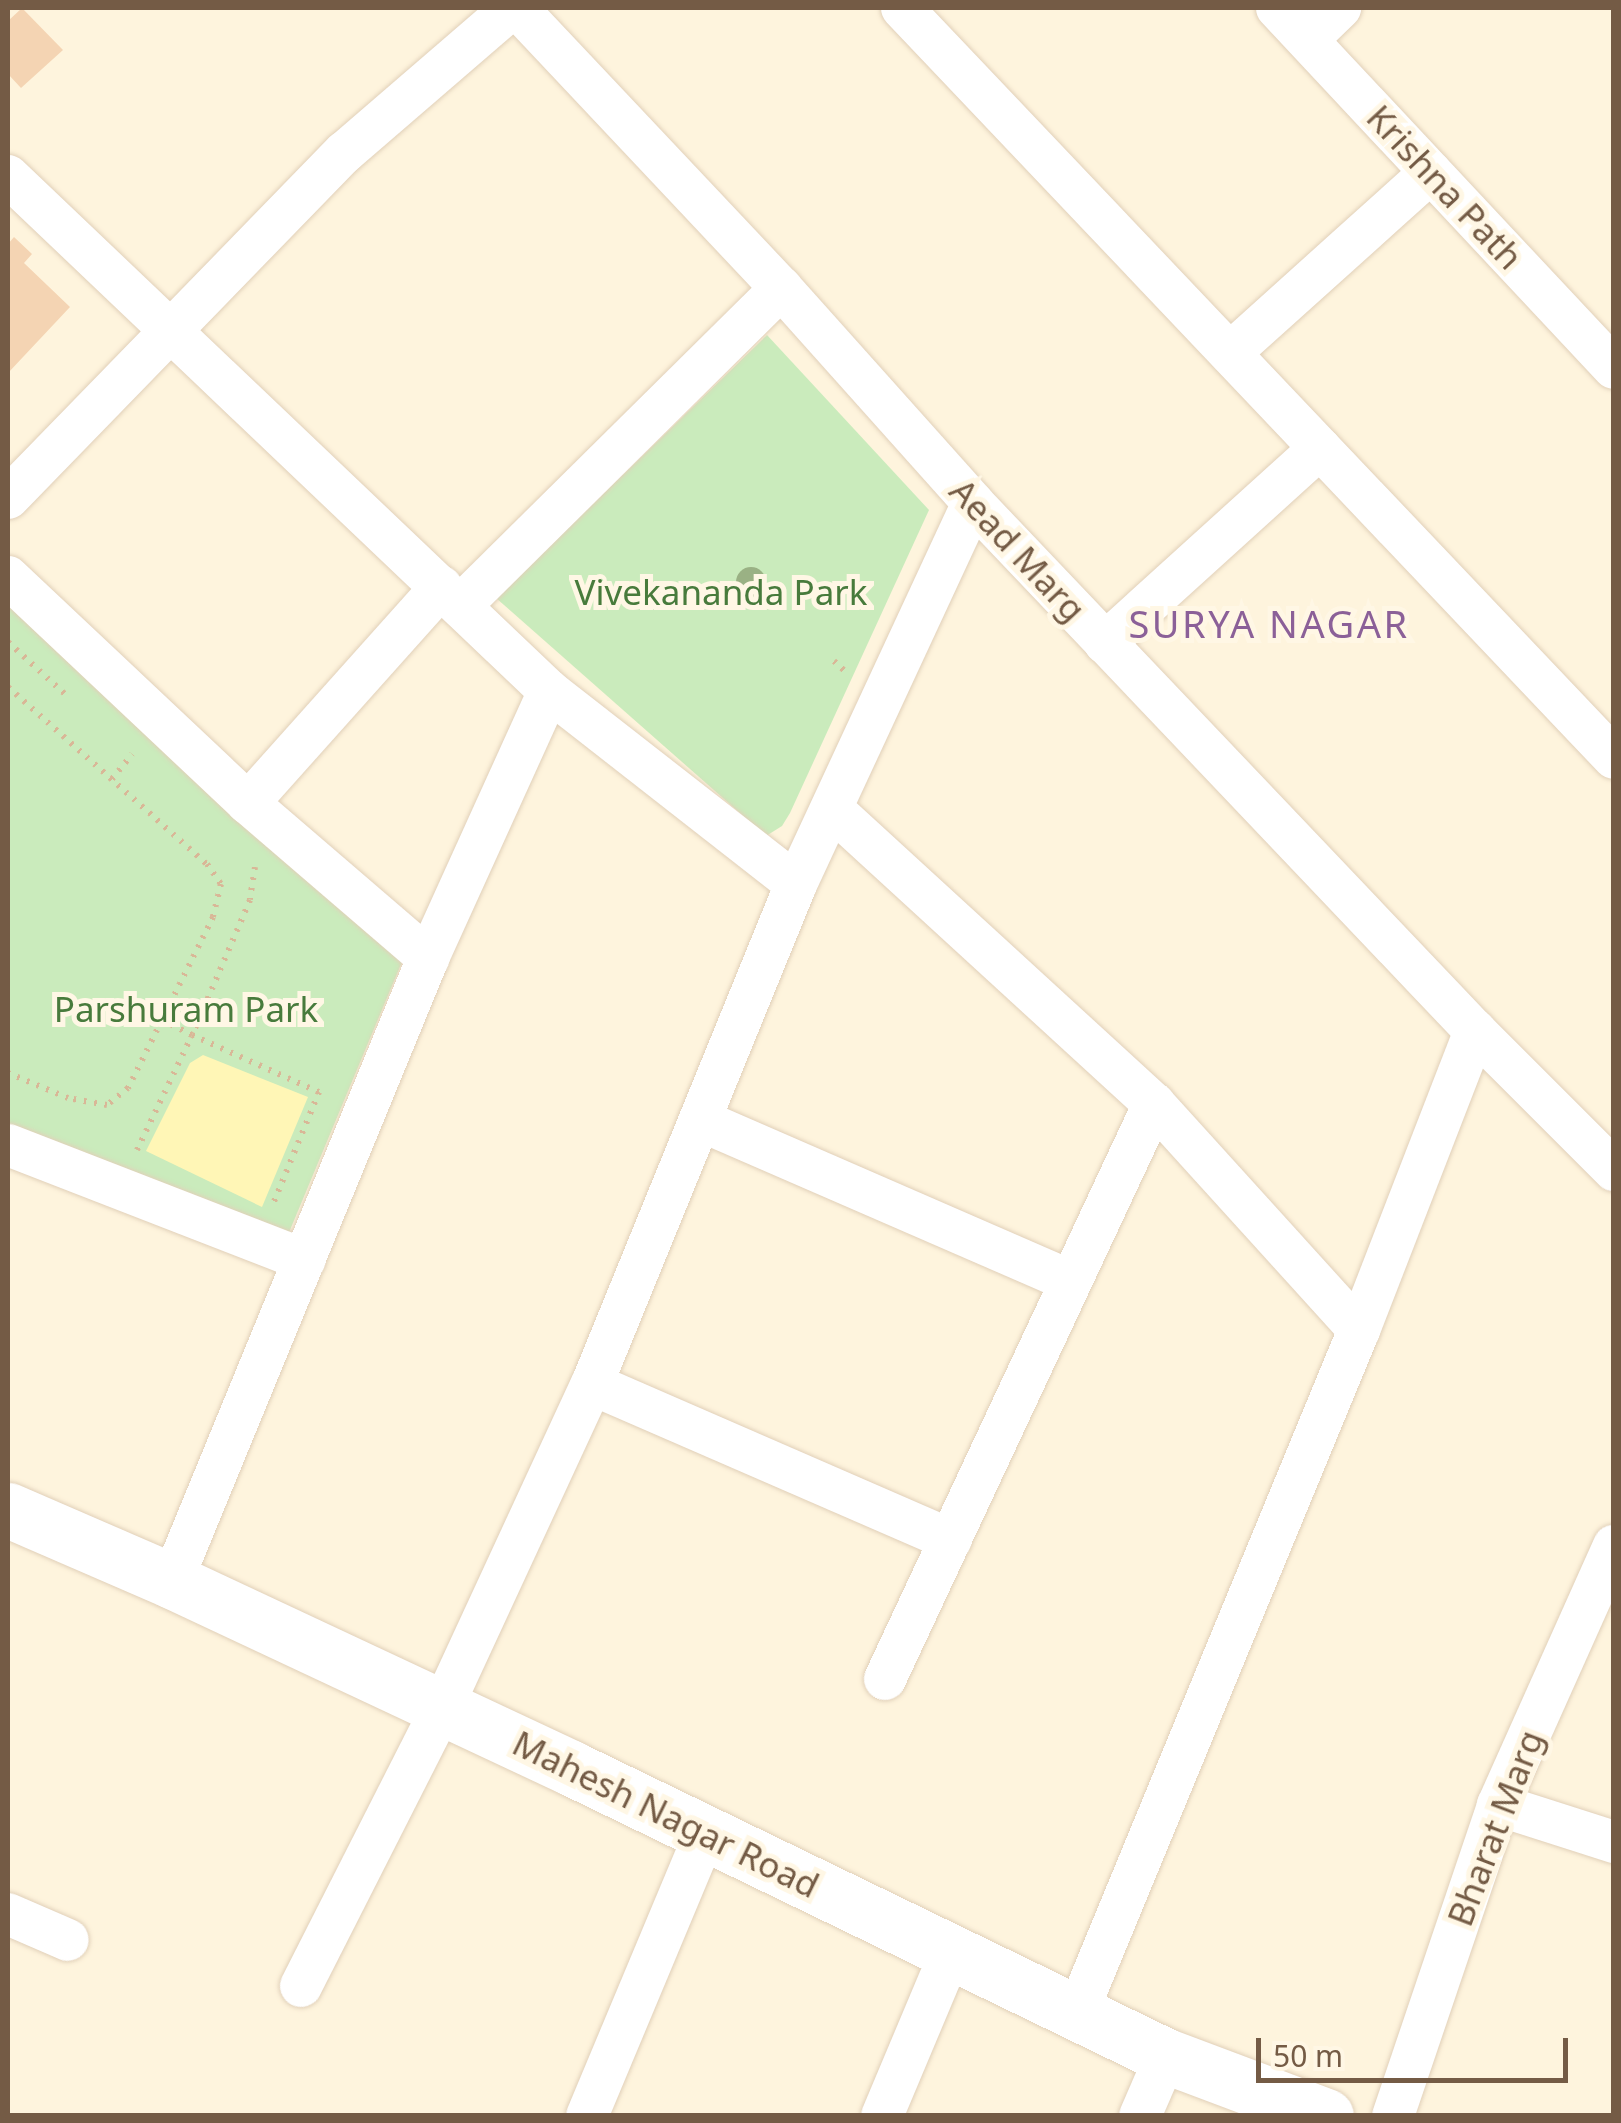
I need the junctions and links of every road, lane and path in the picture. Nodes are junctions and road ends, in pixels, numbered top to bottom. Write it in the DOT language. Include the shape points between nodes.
graph roads {
  1 [pos="515,8"];
  2 [pos="902,8"];
  3 [pos="1277,8"];
  4 [pos="1340,8"];
  5 [pos="1308,39"];
  6 [pos="1431,172"];
  7 [pos="8,176"];
  8 [pos="782,288"];
  9 [pos="168,333"];
  10 [pos="1230,353"];
  11 [pos="1614,368"];
  12 [pos="1320,448"];
  13 [pos="8,498"];
  14 [pos="973,504"];
  15 [pos="8,578"];
  16 [pos="450,597"];
  17 [pos="8,642"];
  18 [pos="1105,643"];
  19 [pos="8,687"];
  20 [pos="549,692"];
  21 [pos="76,704"];
  22 [pos="118,742"];
  23 [pos="132,754"];
  24 [pos="1614,758"];
  25 [pos="145,767"];
  26 [pos="112,780"];
  27 [pos="248,803"];
  28 [pos="833,810"];
  29 [pos="247,860"];
  30 [pos="796,884"];
  31 [pos="428,958"];
  32 [pos="162,1020"];
  33 [pos="1476,1032"];
  34 [pos="192,1035"];
  35 [pos="8,1073"];
  36 [pos="1154,1104"];
  37 [pos="700,1120"];
  38 [pos="8,1145"];
  39 [pos="132,1160"];
  40 [pos="1614,1170"];
  41 [pos="267,1217"];
  42 [pos="304,1260"];
  43 [pos="1071,1281"];
  44 [pos="1359,1330"];
  45 [pos="592,1384"];
  46 [pos="8,1510"];
  47 [pos="951,1540"];
  48 [pos="1614,1546"];
  49 [pos="172,1581"];
  50 [pos="886,1680"];
  51 [pos="442,1708"];
  52 [pos="1498,1804"];
  53 [pos="706,1832"];
  54 [pos="1614,1842"];
  55 [pos="8,1914"];
  56 [pos="68,1940"];
  57 [pos="952,1952"];
  58 [pos="301,1986"];
  59 [pos="1077,2013"];
  60 [pos="1166,2056"];
  61 [pos="587,2116"];
  62 [pos="882,2116"];
  63 [pos="1140,2116"];
  64 [pos="1326,2116"];
  65 [pos="1393,2116"];
  1 -- 8 [label="street, Aead Marg"];
  1 -- 9 [label="street" via="345,152"];
  2 -- 10 [label="street"];
  3 -- 5 [label="street, Krishna Path"];
  4 -- 5 [label="street"];
  5 -- 6 [label="street, Krishna Path"];
  6 -- 10 [label="street"];
  6 -- 11 [label="street, Krishna Path"];
  7 -- 9 [label="street"];
  8 -- 14 [label="street, Aead Marg"];
  8 -- 16 [label="street"];
  9 -- 13 [label="street"];
  9 -- 16 [label="street"];
  10 -- 12 [label="street"];
  12 -- 18 [label="street"];
  12 -- 24 [label="street"];
  14 -- 18 [label="street, Aead Marg"];
  14 -- 28 [label="street"];
  15 -- 27 [label="street"];
  16 -- 20 [label="street"];
  16 -- 27 [label="street"];
  17 -- 21 [label="path"];
  18 -- 33 [label="street, Aead Marg"];
  19 -- 26 [label="path"];
  20 -- 30 [label="street"];
  20 -- 31 [label="street"];
  22 -- 23 [label="path"];
  23 -- 25 [label="path"];
  23 -- 26 [label="path"];
  26 -- 32 [label="path" via="207,864 220,884 212,917"];
  27 -- 31 [label="street"];
  28 -- 30 [label="street"];
  28 -- 36 [label="street"];
  29 -- 34 [label="path" via="257,870 250,900"];
  30 -- 37 [label="street"];
  31 -- 42 [label="street"];
  32 -- 34 [label="path"];
  32 -- 35 [label="path" via="128,1088 107,1105 68,1098"];
  33 -- 40 [label="street, Aead Marg"];
  33 -- 44 [label="street"];
  34 -- 39 [label="path"];
  34 -- 41 [label="path" via="319,1092"];
  36 -- 43 [label="street"];
  36 -- 44 [label="street"];
  37 -- 43 [label="street"];
  37 -- 45 [label="street"];
  38 -- 42 [label="street"];
  42 -- 49 [label="street"];
  43 -- 47 [label="street"];
  44 -- 59 [label="street"];
  45 -- 47 [label="street"];
  45 -- 51 [label="street"];
  46 -- 49 [label="street, Mahesh Nagar Road"];
  47 -- 50 [label="street"];
  48 -- 52 [label="street, Bharat Marg"];
  49 -- 51 [label="street, Mahesh Nagar Road"];
  51 -- 53 [label="street, Mahesh Nagar Road"];
  51 -- 58 [label="street"];
  52 -- 54 [label="street"];
  52 -- 65 [label="street, Bharat Marg"];
  53 -- 57 [label="street, Mahesh Nagar Road"];
  53 -- 61 [label="street"];
  55 -- 56 [label="street"];
  57 -- 59 [label="street, Mahesh Nagar Road"];
  57 -- 62 [label="street"];
  59 -- 60 [label="street, Mahesh Nagar Road"];
  60 -- 63 [label="street"];
  60 -- 64 [label="street, Mahesh Nagar Road"];
}
